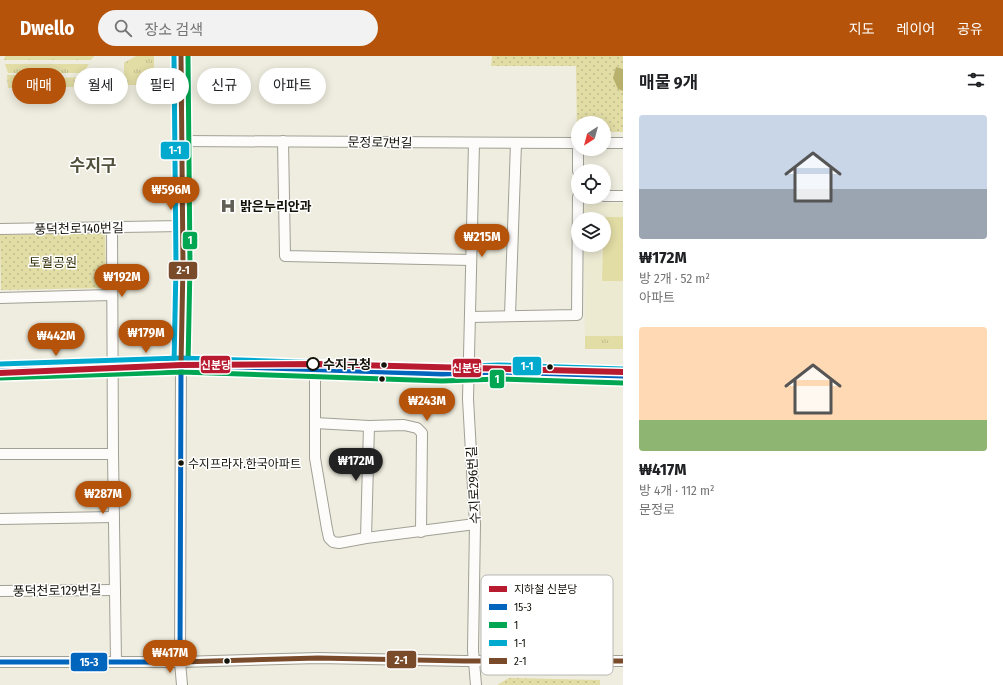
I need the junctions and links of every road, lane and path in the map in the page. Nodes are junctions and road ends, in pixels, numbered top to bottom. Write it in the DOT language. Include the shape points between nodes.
graph roads {
  1 [pos="181,56"];
  2 [pos="182,141"];
  3 [pos="283,141"];
  4 [pos="474,143"];
  5 [pos="516,143"];
  6 [pos="571,143"];
  7 [pos="611,143"];
  8 [pos="623,143"];
  9 [pos="611,196"];
  10 [pos="623,196"];
  11 [pos="578,204"];
  12 [pos="182,226"];
  13 [pos="112,227"];
  14 [pos="0,229"];
  15 [pos="471,260"];
  16 [pos="111,295"];
  17 [pos="0,298"];
  18 [pos="510,315"];
  19 [pos="470,317"];
  20 [pos="181,365"];
  21 [pos="112,368"];
  22 [pos="315,370"];
  23 [pos="0,371"];
  24 [pos="469,373"];
  25 [pos="623,376"];
  26 [pos="315,423"];
  27 [pos="369,426"];
  28 [pos="0,454"];
  29 [pos="113,454"];
  30 [pos="114,517"];
  31 [pos="0,519"];
  32 [pos="475,524"];
  33 [pos="421,532"];
  34 [pos="366,538"];
  35 [pos="115,590"];
  36 [pos="0,591"];
  37 [pos="474,660"];
  38 [pos="481,660"];
  39 [pos="116,661"];
  40 [pos="613,661"];
  41 [pos="623,661"];
  42 [pos="0,662"];
  43 [pos="180,662"];
  44 [pos="182,685"];
  45 [pos="476,685"];
  1 -- 2 [label="street"];
  2 -- 3 [label="street, 문정로7번길"];
  2 -- 12 [label="street"];
  3 -- 4 [label="street, 문정로7번길"];
  3 -- 15 [label="street" via="285,256"];
  4 -- 5 [label="street, 문정로7번길"];
  4 -- 15 [label="street, 수지로296번길"];
  5 -- 6 [label="street, 문정로7번길"];
  5 -- 18 [label="street"];
  7 -- 8 [label="street"];
  9 -- 10 [label="street"];
  11 -- 18 [label="street" via="576,315"];
  12 -- 13 [label="street, 풍덕천로140번길"];
  12 -- 20 [label="street"];
  13 -- 14 [label="street, 풍덕천로140번길"];
  13 -- 16 [label="street, 풍덕천로129번길"];
  15 -- 19 [label="street, 수지로296번길"];
  16 -- 17 [label="street"];
  16 -- 21 [label="street, 풍덕천로129번길"];
  18 -- 19 [label="street"];
  19 -- 24 [label="street, 수지로296번길"];
  20 -- 21 [label="main road"];
  20 -- 22 [label="main road"];
  20 -- 43 [label="street"];
  21 -- 23 [label="main road"];
  21 -- 29 [label="street, 풍덕천로129번길"];
  22 -- 24 [label="main road"];
  22 -- 26 [label="street"];
  24 -- 25 [label="main road"];
  24 -- 32 [label="street, 수지로296번길"];
  26 -- 27 [label="street"];
  26 -- 34 [label="street" via="315,458 330,538 339,543"];
  27 -- 33 [label="street" via="404,425 417,428 422,433"];
  27 -- 34 [label="street"];
  28 -- 29 [label="street"];
  29 -- 30 [label="street, 풍덕천로129번길"];
  30 -- 31 [label="street"];
  30 -- 35 [label="street, 풍덕천로129번길"];
  32 -- 33 [label="street"];
  32 -- 37 [label="street, 수지로296번길"];
  33 -- 34 [label="street"];
  35 -- 36 [label="street, 풍덕천로129번길"];
  35 -- 39 [label="street, 풍덕천로129번길"];
  37 -- 38 [label="street"];
  37 -- 43 [label="street" via="318,658"];
  37 -- 45 [label="street, 수지로296번길"];
  39 -- 42 [label="street"];
  39 -- 43 [label="street"];
  40 -- 41 [label="street"];
  43 -- 44 [label="street"];
}
